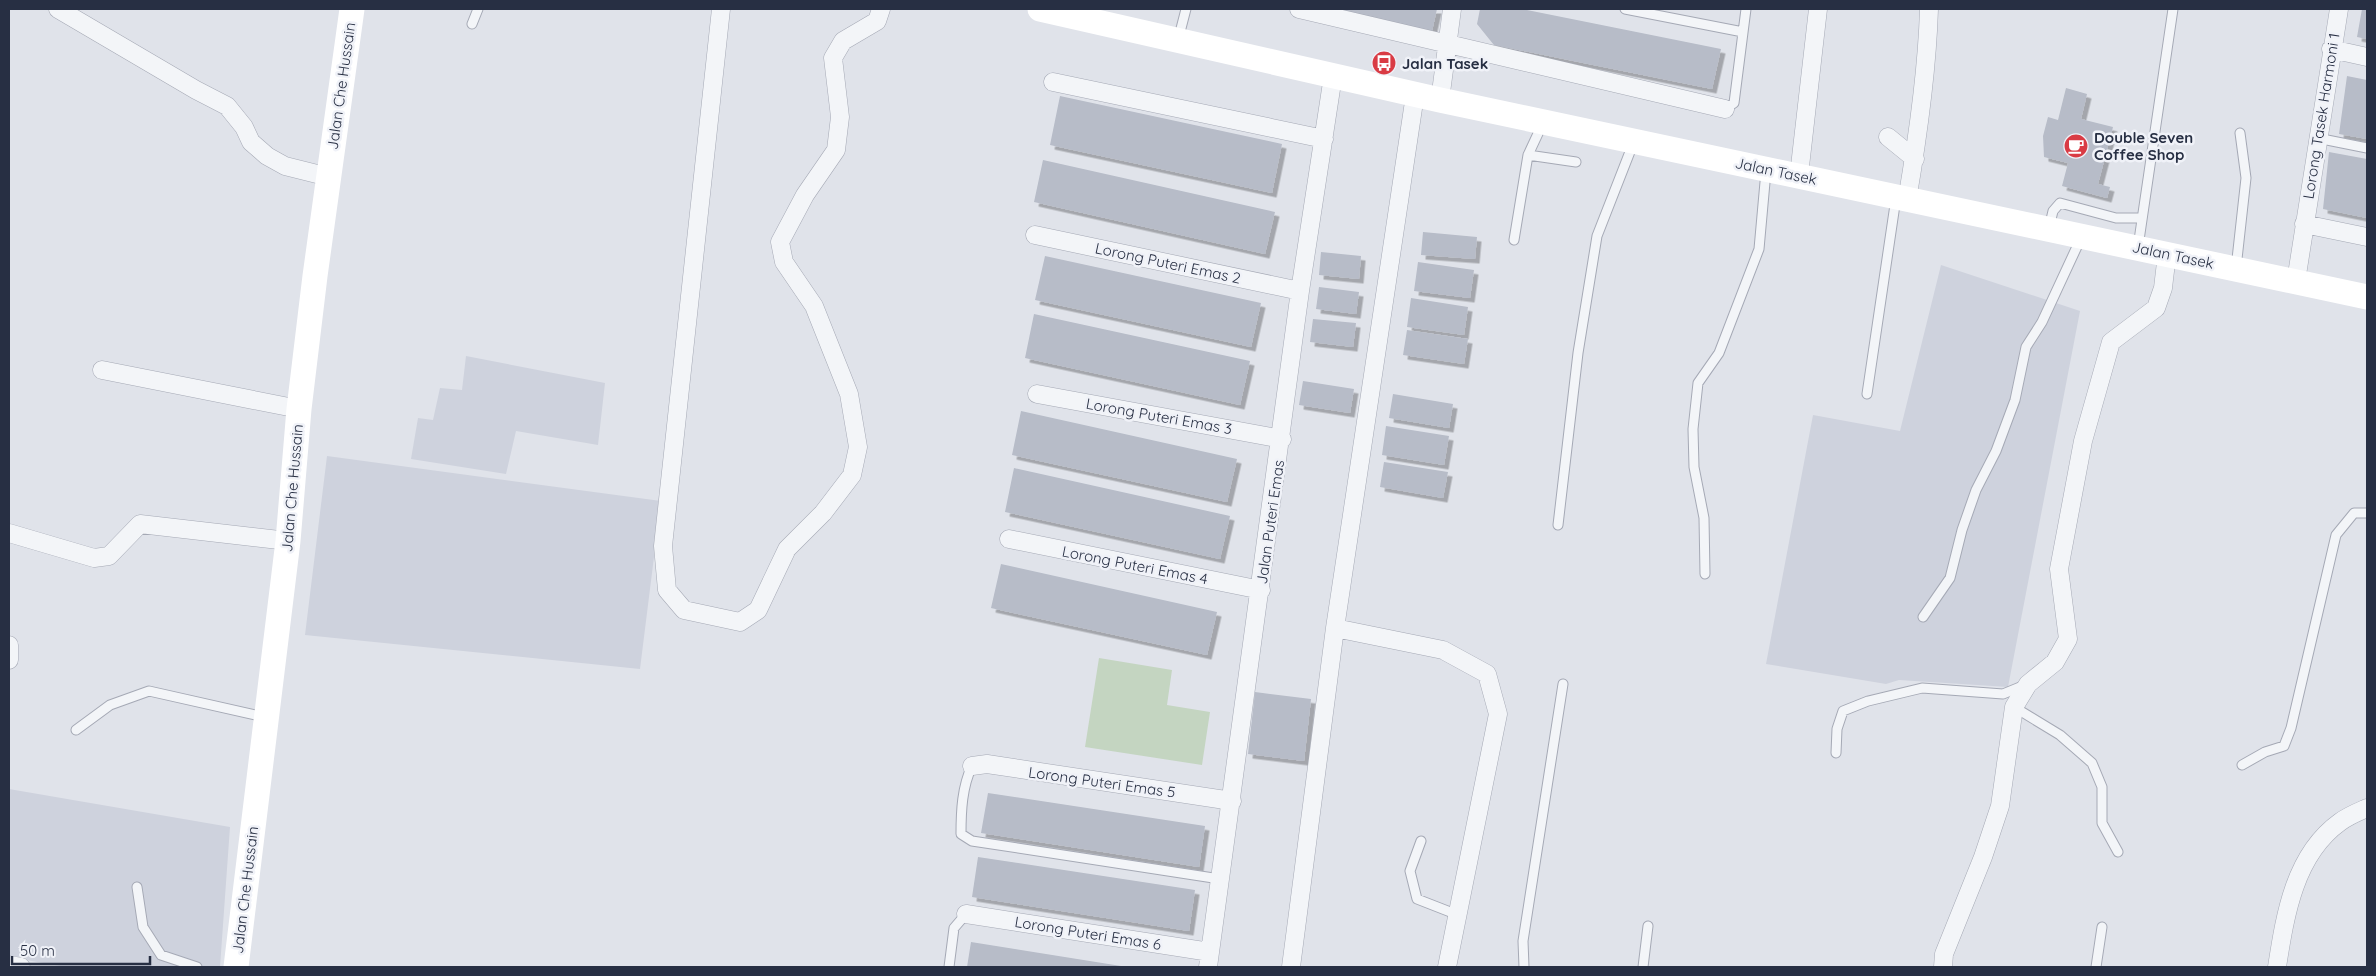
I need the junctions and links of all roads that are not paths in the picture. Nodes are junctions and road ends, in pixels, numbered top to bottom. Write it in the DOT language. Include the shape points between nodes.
graph roads {
  1 [pos="58,9"];
  2 [pos="352,9"];
  3 [pos="478,9"];
  4 [pos="721,9"];
  5 [pos="881,9"];
  6 [pos="1040,9"];
  7 [pos="1186,9"];
  8 [pos="1452,9"];
  9 [pos="1625,9"];
  10 [pos="1746,9"];
  11 [pos="1818,9"];
  12 [pos="1929,9"];
  13 [pos="2173,9"];
  14 [pos="2338,9"];
  15 [pos="1307,10"];
  16 [pos="1095,15"];
  17 [pos="472,24"];
  18 [pos="1743,32"];
  19 [pos="1178,40"];
  20 [pos="1448,44"];
  21 [pos="2331,49"];
  22 [pos="2367,57"];
  23 [pos="1333,76"];
  24 [pos="1053,82"];
  25 [pos="1415,95"];
  26 [pos="1440,100"];
  27 [pos="1725,109"];
  28 [pos="1543,122"];
  29 [pos="2240,133"];
  30 [pos="1888,137"];
  31 [pos="2317,138"];
  32 [pos="1324,139"];
  33 [pos="1634,141"];
  34 [pos="2367,148"];
  35 [pos="1528,155"];
  36 [pos="1915,158"];
  37 [pos="1576,162"];
  38 [pos="1766,168"];
  39 [pos="1799,175"];
  40 [pos="328,177"];
  41 [pos="1902,199"];
  42 [pos="2140,218"];
  43 [pos="2304,224"];
  44 [pos="2049,228"];
  45 [pos="1035,235"];
  46 [pos="2082,235"];
  47 [pos="2367,237"];
  48 [pos="1514,240"];
  49 [pos="2138,247"];
  50 [pos="2167,254"];
  51 [pos="2236,268"];
  52 [pos="2296,281"];
  53 [pos="1300,291"];
  54 [pos="2367,297"];
  55 [pos="102,370"];
  56 [pos="1037,394"];
  57 [pos="1867,394"];
  58 [pos="299,409"];
  59 [pos="1282,439"];
  60 [pos="2367,512"];
  61 [pos="1558,524"];
  62 [pos="9,533"];
  63 [pos="1009,539"];
  64 [pos="288,541"];
  65 [pos="1705,574"];
  66 [pos="1261,590"];
  67 [pos="1924,617"];
  68 [pos="1335,628"];
  69 [pos="9,645"];
  70 [pos="9,660"];
  71 [pos="1563,684"];
  72 [pos="2028,684"];
  73 [pos="2014,707"];
  74 [pos="266,718"];
  75 [pos="76,730"];
  76 [pos="1836,753"];
  77 [pos="2242,765"];
  78 [pos="972,766"];
  79 [pos="1232,801"];
  80 [pos="2367,808"];
  81 [pos="1421,842"];
  82 [pos="2118,852"];
  83 [pos="1220,879"];
  84 [pos="137,886"];
  85 [pos="966,914"];
  86 [pos="1458,916"];
  87 [pos="1648,926"];
  88 [pos="2102,927"];
  89 [pos="241,960"];
  90 [pos="1209,960"];
  91 [pos="9,965"];
  92 [pos="21,967"];
  93 [pos="197,967"];
  94 [pos="949,967"];
  95 [pos="1291,967"];
  96 [pos="1448,967"];
  97 [pos="1524,967"];
  98 [pos="1643,967"];
  99 [pos="1943,967"];
  100 [pos="2096,967"];
  101 [pos="2277,967"];
  1 -- 40 [label="street" via="227,106 251,142 267,156 284,166"];
  2 -- 40 [label="main road, Jalan Che Hussain"];
  3 -- 17 [label="lane"];
  4 -- 5 [label="street" via="663,546 667,590 684,610 740,622 758,610 787,549 823,513 852,475 858,448 849,394 814,306 784,262 780,242 805,195 836,150 840,118 833,58 843,41 877,21"];
  6 -- 16 [label="main road, Jalan Tasek"];
  7 -- 19 [label="lane"];
  8 -- 20 [label="street"];
  9 -- 18 [label="lane"];
  10 -- 18 [label="lane"];
  11 -- 39 [label="street"];
  12 -- 36 [label="street" via="1922,118"];
  13 -- 42 [label="lane"];
  14 -- 21 [label="street, Lorong Tasek Harmoni 1"];
  15 -- 20 [label="street"];
  16 -- 19 [label="main road, Jalan Tasek"];
  18 -- 27 [label="lane" via="1734,103"];
  19 -- 23 [label="main road, Jalan Tasek"];
  20 -- 26 [label="street"];
  20 -- 27 [label="street"];
  21 -- 22 [label="street"];
  21 -- 31 [label="street, Lorong Tasek Harmoni 1"];
  23 -- 25 [label="main road, Jalan Tasek"];
  23 -- 32 [label="street, Jalan Puteri Emas"];
  24 -- 32 [label="street"];
  25 -- 26 [label="main road, Jalan Tasek"];
  25 -- 68 [label="street"];
  26 -- 28 [label="main road, Jalan Tasek"];
  28 -- 33 [label="main road, Jalan Tasek"];
  28 -- 35 [label="lane"];
  29 -- 51 [label="lane" via="2246,178"];
  30 -- 36 [label="street"];
  31 -- 34 [label="lane"];
  31 -- 43 [label="street, Lorong Tasek Harmoni 1"];
  32 -- 53 [label="street, Jalan Puteri Emas"];
  33 -- 38 [label="main road, Jalan Tasek"];
  33 -- 61 [label="lane" via="1597,236 1578,353"];
  35 -- 37 [label="lane"];
  35 -- 48 [label="lane"];
  36 -- 41 [label="street"];
  38 -- 39 [label="main road, Jalan Tasek"];
  38 -- 65 [label="lane" via="1758,248 1719,352 1698,382 1694,467 1704,518"];
  39 -- 41 [label="main road, Jalan Tasek"];
  40 -- 58 [label="main road, Jalan Che Hussain"];
  41 -- 44 [label="main road, Jalan Tasek"];
  41 -- 57 [label="lane"];
  42 -- 44 [label="lane" via="2116,218 2060,203"];
  42 -- 49 [label="lane"];
  43 -- 47 [label="street"];
  43 -- 52 [label="street, Lorong Tasek Harmoni 1"];
  44 -- 46 [label="main road, Jalan Tasek"];
  45 -- 53 [label="street, Lorong Puteri Emas 2"];
  46 -- 49 [label="main road, Jalan Tasek"];
  46 -- 67 [label="lane" via="2042,322 2026,347 2015,400 1996,451 1976,490 1950,578"];
  49 -- 50 [label="main road, Jalan Tasek"];
  50 -- 51 [label="main road, Jalan Tasek"];
  50 -- 72 [label="street" via="2163,288 2156,308 2110,342 2083,441 2059,569 2068,639 2055,662"];
  51 -- 52 [label="main road, Jalan Tasek"];
  52 -- 54 [label="main road, Jalan Tasek"];
  53 -- 59 [label="street, Jalan Puteri Emas"];
  55 -- 58 [label="street"];
  56 -- 59 [label="street, Lorong Puteri Emas 3"];
  58 -- 64 [label="main road, Jalan Che Hussain"];
  59 -- 66 [label="street, Jalan Puteri Emas"];
  60 -- 77 [label="lane" via="2354,513 2336,535 2284,746"];
  62 -- 64 [label="street" via="94,558 109,556 140,524"];
  63 -- 66 [label="street, Lorong Puteri Emas 4"];
  64 -- 74 [label="main road, Jalan Che Hussain"];
  66 -- 79 [label="street, Jalan Puteri Emas"];
  68 -- 86 [label="street" via="1444,650 1487,674 1498,714"];
  68 -- 95 [label="street"];
  69 -- 70 [label="street"];
  71 -- 97 [label="lane" via="1523,941"];
  72 -- 73 [label="street"];
  72 -- 76 [label="lane" via="2003,694 1922,688 1868,701 1843,711 1837,729"];
  73 -- 82 [label="lane" via="2060,735 2092,763 2102,787 2102,823"];
  73 -- 99 [label="street" via="2000,806 1944,954"];
  74 -- 75 [label="lane" via="149,691 110,705"];
  74 -- 89 [label="main road, Jalan Che Hussain"];
  78 -- 79 [label="street, Lorong Puteri Emas 5" via="987,764"];
  78 -- 83 [label="lane" via="966,779 961,809 961,834 972,841"];
  79 -- 83 [label="street, Jalan Puteri Emas"];
  80 -- 101 [label="street" via="2340,822 2317,844 2305,862 2290,898"];
  81 -- 86 [label="lane" via="1410,871 1417,899"];
  83 -- 90 [label="street, Jalan Puteri Emas"];
  84 -- 93 [label="lane" via="143,927 161,955"];
  85 -- 90 [label="street, Lorong Puteri Emas 6"];
  85 -- 94 [label="lane" via="954,928"];
  86 -- 96 [label="street"];
  87 -- 98 [label="lane"];
  88 -- 100 [label="lane"];
  91 -- 92 [label="street"];
}
